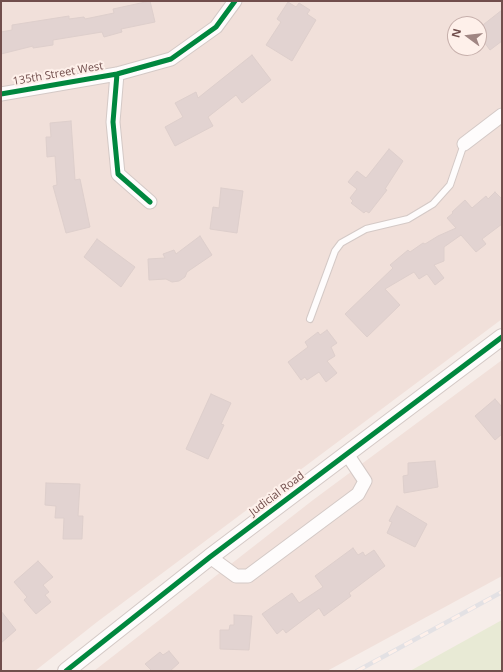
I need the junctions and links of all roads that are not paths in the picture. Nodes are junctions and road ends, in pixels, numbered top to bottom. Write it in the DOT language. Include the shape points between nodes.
graph roads {
  1 [pos="235,1"];
  2 [pos="118,74"];
  3 [pos="1,94"];
  4 [pos="502,115"];
  5 [pos="464,144"];
  6 [pos="150,202"];
  7 [pos="310,319"];
  8 [pos="502,337"];
  9 [pos="347,454"];
  10 [pos="210,556"];
  11 [pos="66,671"];
  1 -- 2 [label="street, 135th Street West" via="216,27 171,59"];
  2 -- 3 [label="street, 135th Street West"];
  2 -- 6 [label="street, 135th Street West" via="113,122 118,174"];
  4 -- 5 [label="street"];
  5 -- 7 [label="lane" via="450,185 433,204 408,219 366,229 341,242 335,251"];
  8 -- 9 [label="street, Judicial Road"];
  9 -- 10 [label="street, Judicial Road"];
  9 -- 10 [label="street" via="365,481 358,494 248,576 236,576"];
  10 -- 11 [label="street, Judicial Road"];
}
